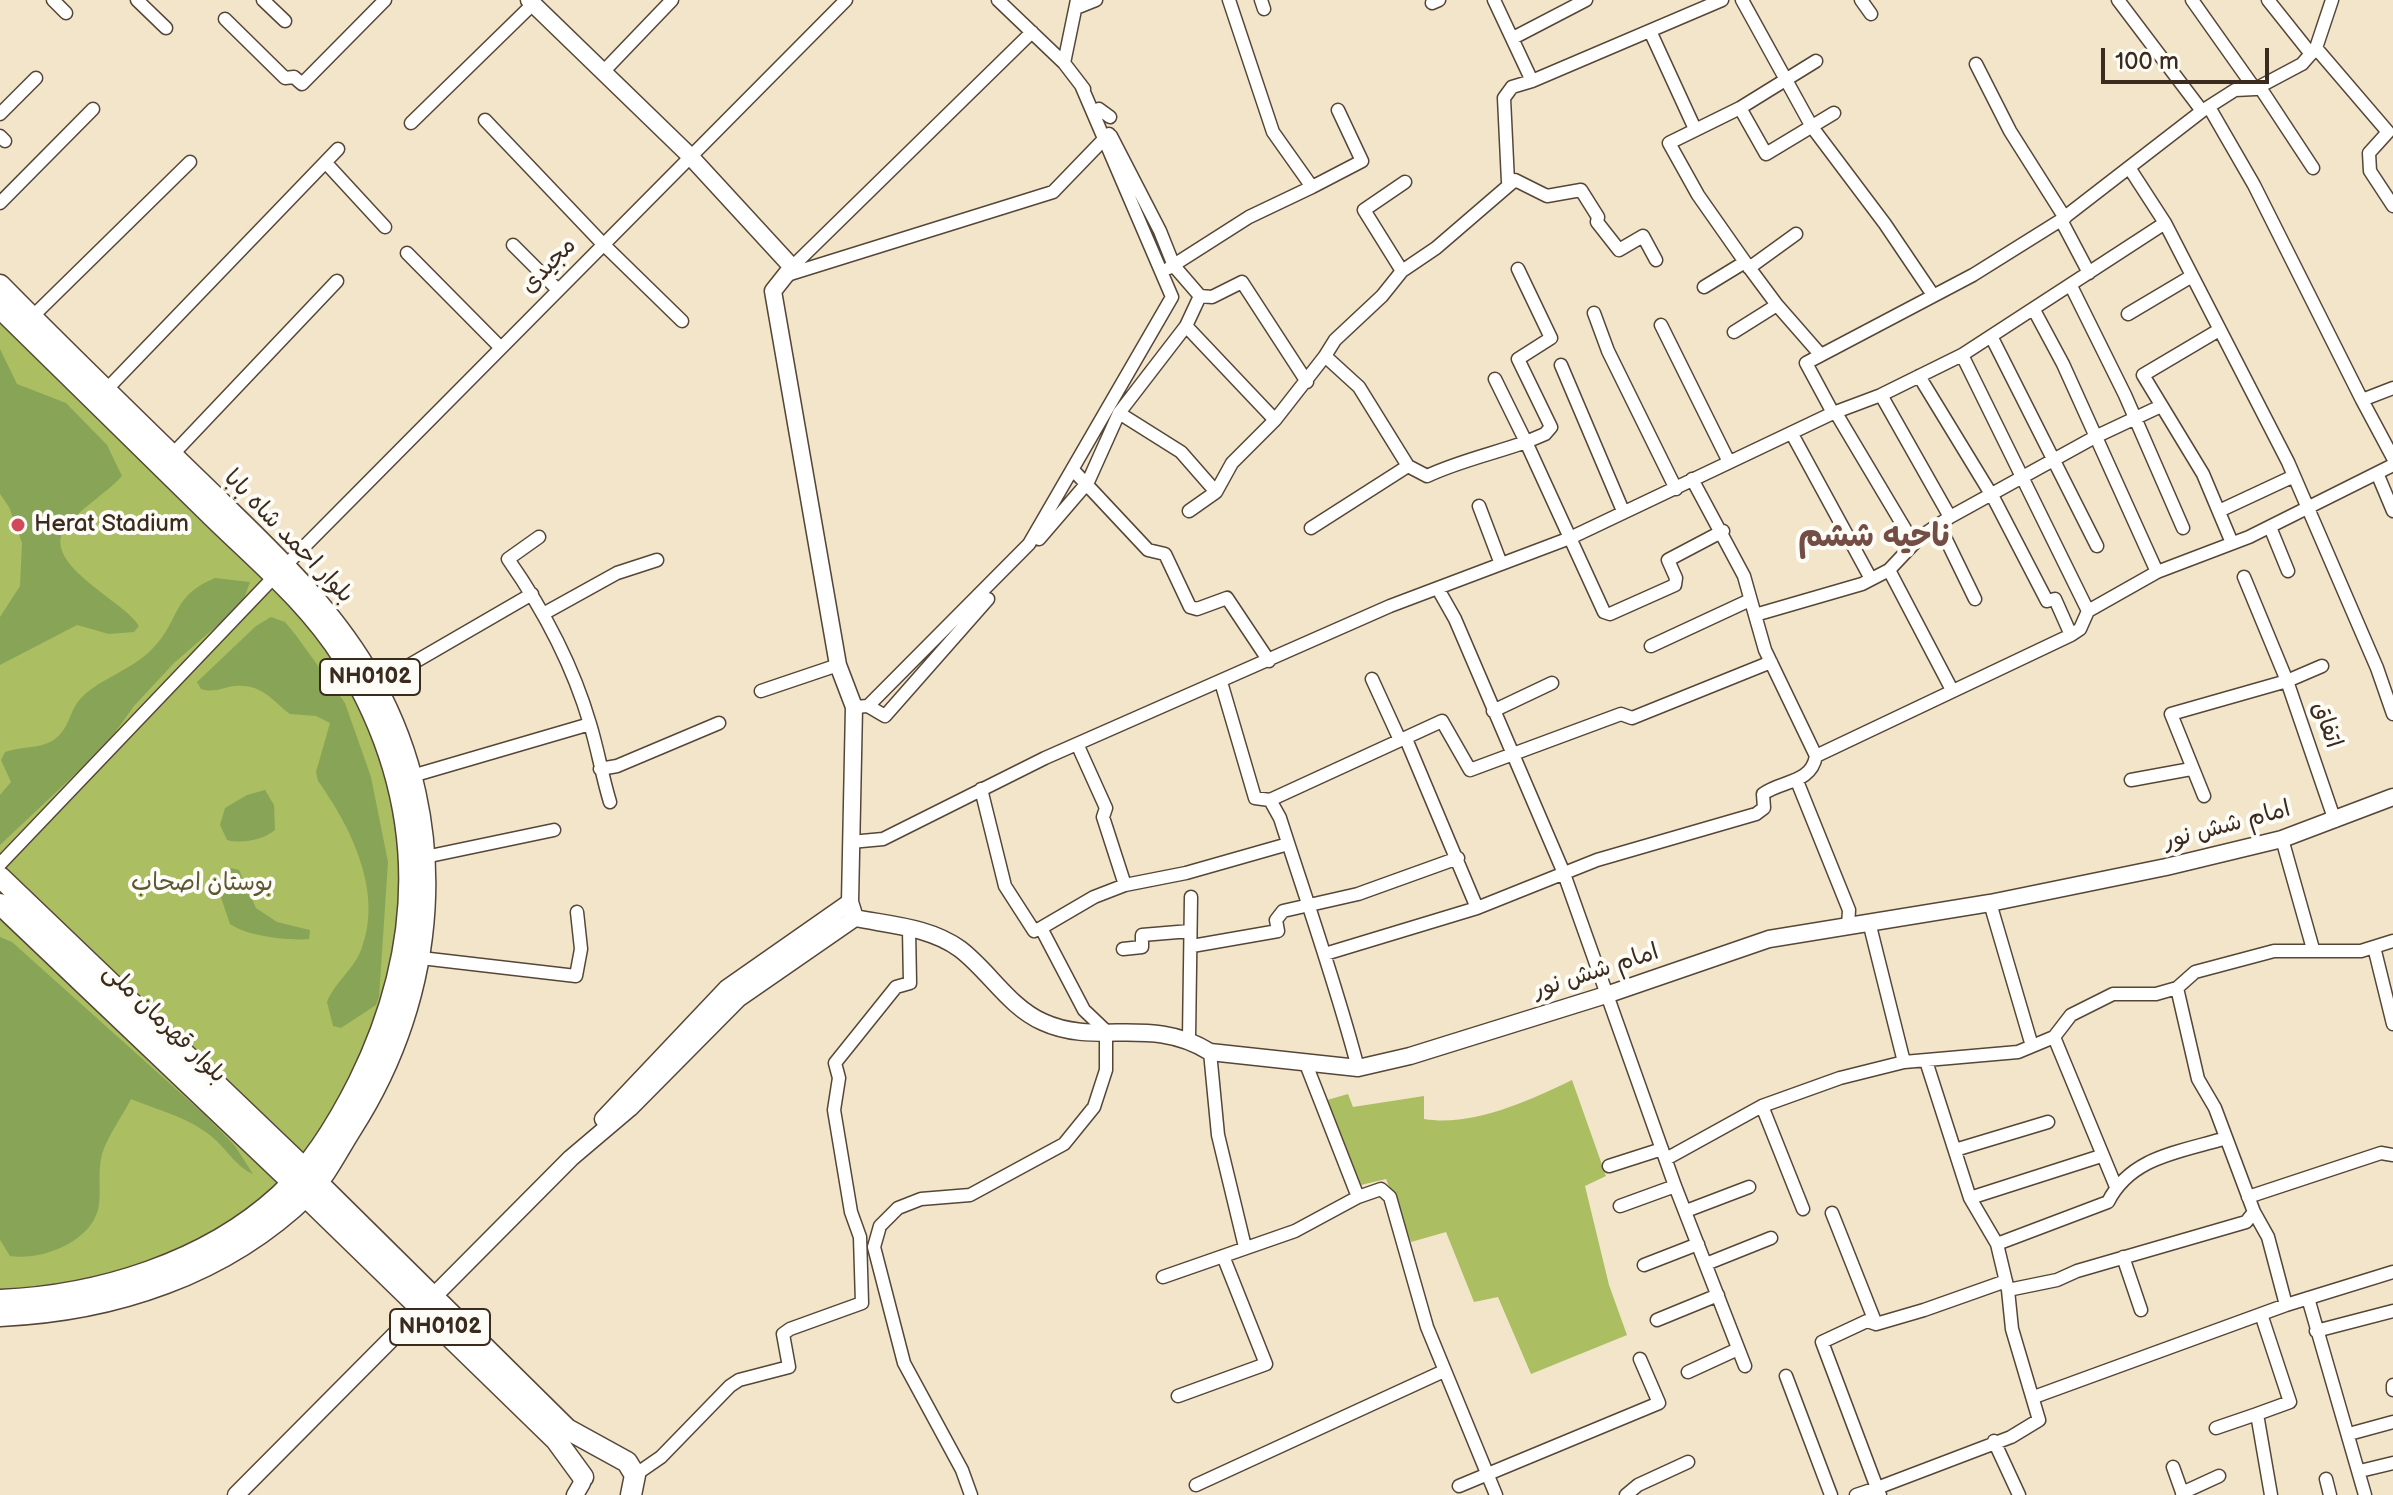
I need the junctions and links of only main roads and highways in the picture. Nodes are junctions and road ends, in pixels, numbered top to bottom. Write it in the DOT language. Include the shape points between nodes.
graph roads {
  1 [pos="0,285"];
  2 [pos="0,308"];
  3 [pos="280,571"];
  4 [pos="0,877"];
  5 [pos="0,904"];
  6 [pos="305,1182"];
  7 [pos="0,1300"];
  8 [pos="426,1302"];
  9 [pos="0,1316"];
  10 [pos="611,1455"];
  11 [pos="636,1487"];
  12 [pos="582,1488"];
  1 -- 3 [label="main road, بلوار احمد شاه بابا / NH0102"];
  2 -- 3 [label="main road, بلوار احمد شاه بابا / NH0102"];
  3 -- 6 [label="main road, بلوار احمد شاه بابا / NH0102" via="328,636 378,726 410,856 402,966 384,1030"];
  3 -- 6 [label="main road, بلوار احمد شاه بابا / NH0102" via="339,627 375,685 412,776 425,857 421,958 401,1035 364,1110"];
  4 -- 6 [label="main road"];
  5 -- 6 [label="main road, بلوار قهرمان ملی"];
  6 -- 7 [label="main road, بلوار احمد شاه بابا / NH0102" via="173,1261 113,1284"];
  6 -- 8 [label="main road, NH0102"];
  6 -- 9 [label="main road, بلوار احمد شاه بابا / NH0102" via="254,1237 184,1276 96,1306"];
  8 -- 10 [label="main road, NH0102" via="567,1429"];
  8 -- 12 [label="main road, NH0102" via="556,1440"];
  10 -- 11 [label="main road, NH0102" via="627,1462"];
  10 -- 12 [label="main road, NH0102" via="596,1458"];
}
